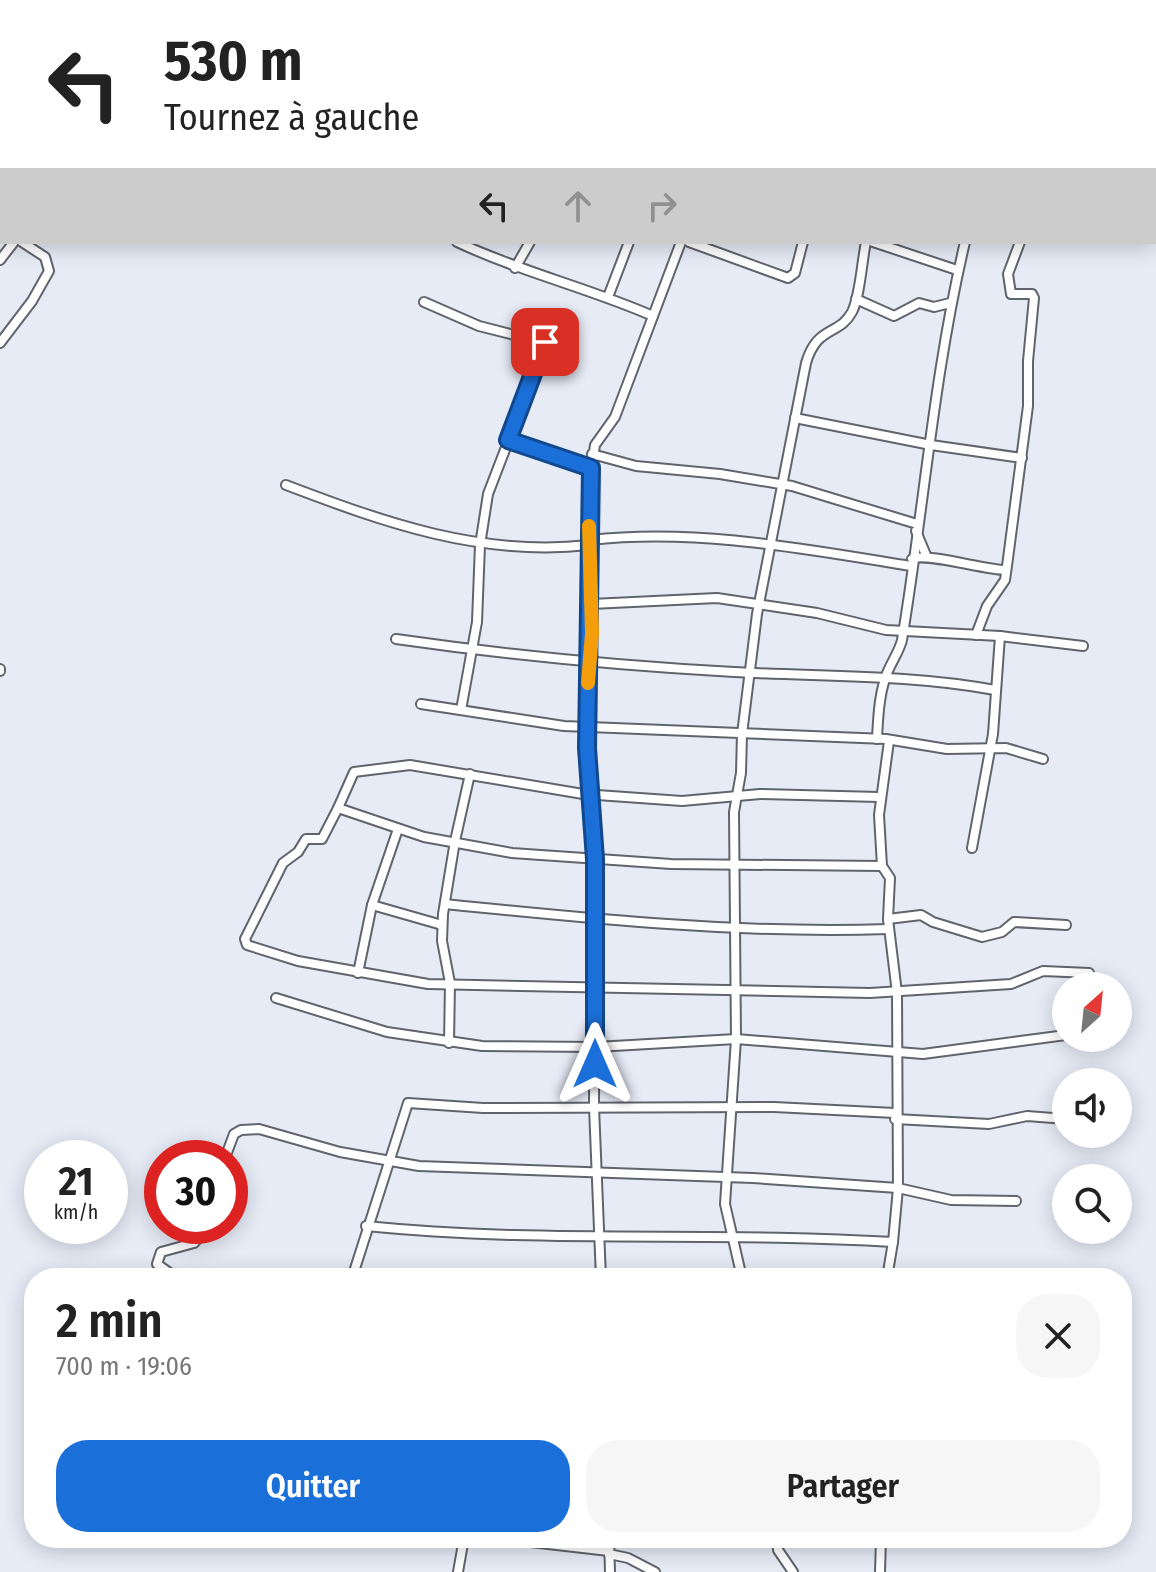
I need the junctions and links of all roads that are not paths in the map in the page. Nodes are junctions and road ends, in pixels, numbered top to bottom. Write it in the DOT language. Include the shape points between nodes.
graph roads {
  1 [pos="12,244"];
  2 [pos="25,244"];
  3 [pos="461,244"];
  4 [pos="529,244"];
  5 [pos="628,244"];
  6 [pos="680,244"];
  7 [pos="694,244"];
  8 [pos="802,244"];
  9 [pos="866,244"];
  10 [pos="879,244"];
  11 [pos="964,244"];
  12 [pos="1019,244"];
  13 [pos="0,260"];
  14 [pos="515,268"];
  15 [pos="957,270"];
  16 [pos="608,297"];
  17 [pos="856,299"];
  18 [pos="424,302"];
  19 [pos="950,303"];
  20 [pos="653,316"];
  21 [pos="0,343"];
  22 [pos="795,418"];
  23 [pos="508,440"];
  24 [pos="931,445"];
  25 [pos="592,454"];
  26 [pos="1022,458"];
  27 [pos="591,468"];
  28 [pos="286,485"];
  29 [pos="780,485"];
  30 [pos="916,528"];
  31 [pos="590,543"];
  32 [pos="769,543"];
  33 [pos="480,545"];
  34 [pos="926,555"];
  35 [pos="911,563"];
  36 [pos="1006,570"];
  37 [pos="591,604"];
  38 [pos="759,604"];
  39 [pos="902,629"];
  40 [pos="976,635"];
  41 [pos="1000,636"];
  42 [pos="396,639"];
  43 [pos="1083,646"];
  44 [pos="473,650"];
  45 [pos="591,661"];
  46 [pos="751,673"];
  47 [pos="885,677"];
  48 [pos="995,690"];
  49 [pos="421,704"];
  50 [pos="461,710"];
  51 [pos="589,727"];
  52 [pos="742,734"];
  53 [pos="877,739"];
  54 [pos="889,741"];
  55 [pos="990,748"];
  56 [pos="1043,759"];
  57 [pos="470,774"];
  58 [pos="738,794"];
  59 [pos="591,795"];
  60 [pos="879,797"];
  61 [pos="338,808"];
  62 [pos="398,829"];
  63 [pos="455,841"];
  64 [pos="972,848"];
  65 [pos="595,859"];
  66 [pos="735,865"];
  67 [pos="882,866"];
  68 [pos="445,904"];
  69 [pos="372,905"];
  70 [pos="595,918"];
  71 [pos="889,924"];
  72 [pos="442,925"];
  73 [pos="1066,925"];
  74 [pos="735,926"];
  75 [pos="1066,972"];
  76 [pos="358,973"];
  77 [pos="450,983"];
  78 [pos="596,986"];
  79 [pos="734,990"];
  80 [pos="897,993"];
  81 [pos="276,998"];
  82 [pos="1052,1037"];
  83 [pos="736,1039"];
  84 [pos="449,1043"];
  85 [pos="596,1047"];
  86 [pos="895,1052"];
  87 [pos="594,1107"];
  88 [pos="731,1108"];
  89 [pos="895,1116"];
  90 [pos="1052,1118"];
  91 [pos="232,1140"];
  92 [pos="391,1162"];
  93 [pos="597,1172"];
  94 [pos="725,1176"];
  95 [pos="898,1188"];
  96 [pos="1016,1201"];
  97 [pos="366,1226"];
  98 [pos="600,1236"];
  99 [pos="730,1236"];
  100 [pos="893,1242"];
  101 [pos="190,1244"];
  102 [pos="163,1268"];
  103 [pos="355,1268"];
  104 [pos="601,1268"];
  105 [pos="739,1268"];
  106 [pos="889,1268"];
  107 [pos="462,1548"];
  108 [pos="576,1548"];
  109 [pos="609,1548"];
  110 [pos="778,1548"];
  111 [pos="881,1548"];
  112 [pos="609,1552"];
  113 [pos="458,1572"];
  114 [pos="610,1572"];
  115 [pos="655,1572"];
  116 [pos="793,1572"];
  117 [pos="880,1572"];
  1 -- 13 [label="street"];
  2 -- 21 [label="street" via="45,257 49,271"];
  3 -- 14 [label="street"];
  4 -- 14 [label="street"];
  5 -- 16 [label="street"];
  6 -- 20 [label="street"];
  7 -- 8 [label="street" via="788,278 795,273"];
  9 -- 17 [label="street"];
  10 -- 15 [label="street"];
  11 -- 15 [label="street"];
  12 -- 26 [label="street" via="1008,274 1009,291 1034,298"];
  14 -- 16 [label="street"];
  15 -- 19 [label="street"];
  16 -- 20 [label="street"];
  17 -- 19 [label="street" via="894,316 919,303"];
  17 -- 22 [label="street" via="846,320 817,338 810,349"];
  18 -- 23 [label="street" via="479,326 545,342"];
  19 -- 24 [label="street"];
  20 -- 25 [label="street" via="615,417"];
  22 -- 24 [label="street"];
  22 -- 29 [label="street"];
  23 -- 27 [label="street"];
  23 -- 33 [label="street" via="488,494"];
  24 -- 26 [label="street"];
  24 -- 30 [label="street"];
  25 -- 27 [label="street"];
  25 -- 29 [label="street" via="636,466"];
  26 -- 36 [label="street"];
  27 -- 31 [label="street"];
  28 -- 33 [label="street" via="418,532"];
  29 -- 30 [label="street"];
  29 -- 32 [label="street"];
  30 -- 34 [label="street"];
  30 -- 35 [label="street"];
  31 -- 32 [label="street" via="682,537"];
  31 -- 33 [label="street"];
  31 -- 37 [label="street"];
  32 -- 35 [label="street"];
  32 -- 38 [label="street"];
  33 -- 44 [label="street"];
  34 -- 35 [label="street"];
  34 -- 36 [label="street"];
  35 -- 39 [label="street"];
  36 -- 40 [label="street"];
  37 -- 38 [label="street" via="675,597"];
  37 -- 45 [label="street"];
  38 -- 39 [label="street"];
  38 -- 46 [label="street"];
  39 -- 40 [label="street"];
  39 -- 47 [label="street" via="899,650"];
  40 -- 41 [label="street"];
  41 -- 43 [label="street"];
  41 -- 48 [label="street"];
  42 -- 44 [label="street"];
  44 -- 45 [label="street"];
  44 -- 50 [label="street"];
  45 -- 46 [label="street"];
  45 -- 51 [label="street"];
  46 -- 47 [label="street"];
  46 -- 52 [label="street"];
  47 -- 48 [label="street"];
  47 -- 53 [label="street"];
  48 -- 55 [label="street"];
  49 -- 50 [label="street"];
  50 -- 51 [label="street"];
  51 -- 52 [label="street"];
  51 -- 59 [label="street"];
  52 -- 53 [label="street"];
  52 -- 58 [label="street"];
  53 -- 54 [label="street"];
  54 -- 55 [label="street"];
  54 -- 60 [label="street"];
  55 -- 56 [label="street"];
  55 -- 64 [label="street"];
  57 -- 59 [label="street"];
  57 -- 61 [label="street" via="410,765 357,771"];
  57 -- 63 [label="street"];
  58 -- 59 [label="street" via="682,801"];
  58 -- 60 [label="street"];
  58 -- 66 [label="street"];
  59 -- 65 [label="street"];
  60 -- 67 [label="street"];
  61 -- 62 [label="street"];
  61 -- 76 [label="street" via="322,839 306,839 283,863 244,942 298,961"];
  62 -- 63 [label="street"];
  62 -- 69 [label="street"];
  63 -- 65 [label="street" via="512,853"];
  63 -- 68 [label="street"];
  65 -- 66 [label="street"];
  65 -- 70 [label="street"];
  66 -- 67 [label="street"];
  66 -- 74 [label="street"];
  67 -- 71 [label="street" via="890,878"];
  68 -- 70 [label="street"];
  68 -- 72 [label="street"];
  69 -- 72 [label="street"];
  69 -- 76 [label="street"];
  70 -- 74 [label="street"];
  70 -- 78 [label="street"];
  71 -- 73 [label="street" via="921,915 982,937 1014,922"];
  71 -- 74 [label="street" via="798,931"];
  71 -- 80 [label="street"];
  72 -- 77 [label="street"];
  74 -- 79 [label="street"];
  75 -- 80 [label="street" via="1043,971 1011,984"];
  76 -- 77 [label="street"];
  77 -- 78 [label="street"];
  77 -- 84 [label="street"];
  78 -- 79 [label="street"];
  78 -- 85 [label="street"];
  79 -- 80 [label="street"];
  79 -- 83 [label="street"];
  80 -- 86 [label="street"];
  81 -- 84 [label="street" via="387,1032"];
  82 -- 86 [label="street" via="939,1053"];
  83 -- 85 [label="street"];
  83 -- 86 [label="street"];
  83 -- 88 [label="street"];
  84 -- 85 [label="street"];
  85 -- 87 [label="street"];
  86 -- 89 [label="street"];
  87 -- 88 [label="street"];
  87 -- 92 [label="street" via="408,1103"];
  87 -- 93 [label="street"];
  88 -- 89 [label="street"];
  88 -- 94 [label="street"];
  89 -- 90 [label="street" via="989,1124 1027,1116"];
  89 -- 95 [label="street"];
  91 -- 92 [label="street" via="249,1128"];
  92 -- 93 [label="street"];
  92 -- 97 [label="street"];
  93 -- 94 [label="street"];
  93 -- 98 [label="street"];
  94 -- 95 [label="street"];
  94 -- 99 [label="street"];
  95 -- 96 [label="street" via="951,1200"];
  95 -- 100 [label="street"];
  97 -- 98 [label="street" via="456,1234"];
  97 -- 103 [label="street"];
  98 -- 99 [label="street"];
  98 -- 104 [label="street"];
  99 -- 100 [label="street"];
  99 -- 105 [label="street"];
  100 -- 106 [label="street"];
  101 -- 102 [label="street" via="161,1252 157,1264"];
  107 -- 113 [label="street"];
  108 -- 112 [label="street"];
  109 -- 112 [label="street"];
  110 -- 116 [label="street"];
  111 -- 117 [label="street"];
  112 -- 114 [label="street"];
  112 -- 115 [label="street"];
}
